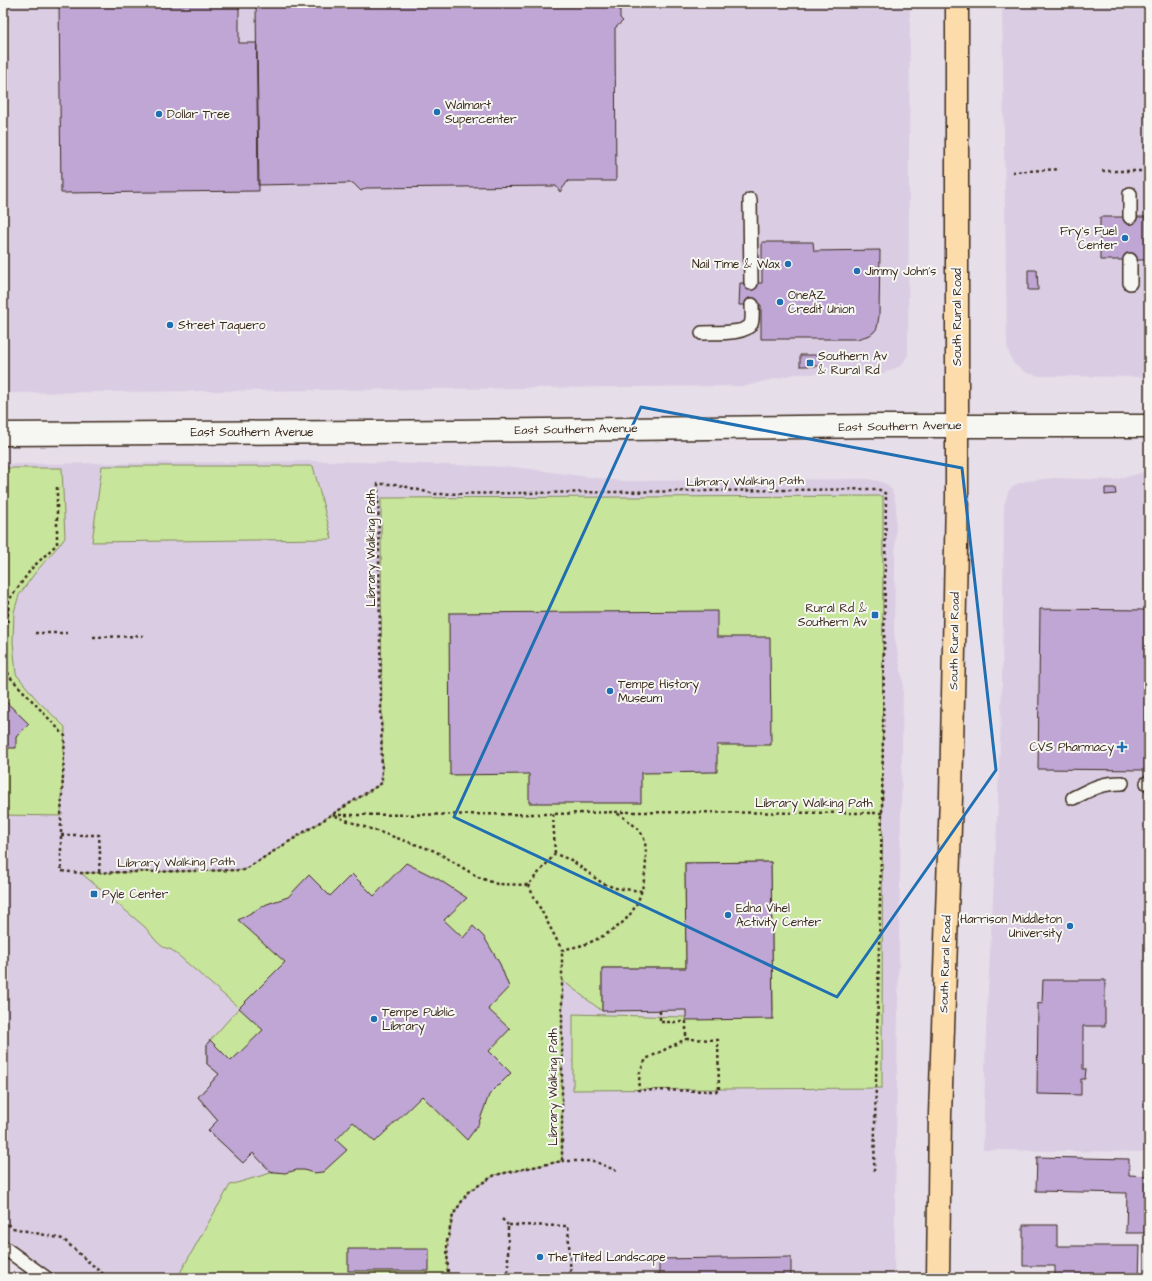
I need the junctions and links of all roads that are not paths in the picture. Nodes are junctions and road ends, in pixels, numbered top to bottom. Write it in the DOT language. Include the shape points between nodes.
graph roads {
  1 [pos="957,3"];
  2 [pos="1130,194"];
  3 [pos="750,200"];
  4 [pos="1130,216"];
  5 [pos="1130,260"];
  6 [pos="751,283"];
  7 [pos="1130,283"];
  8 [pos="752,305"];
  9 [pos="702,332"];
  10 [pos="957,426"];
  11 [pos="1149,426"];
  12 [pos="3,434"];
  13 [pos="1122,783"];
  14 [pos="1073,798"];
  15 [pos="3,1247"];
  16 [pos="46,1278"];
  17 [pos="938,1278"];
  1 -- 10 [label="main road, South Rural Road"];
  2 -- 4 [label="lane"];
  3 -- 6 [label="lane"];
  5 -- 7 [label="lane"];
  8 -- 9 [label="lane" via="752,321 744,329 734,332"];
  10 -- 11 [label="main road, East Southern Avenue"];
  10 -- 12 [label="main road, East Southern Avenue"];
  10 -- 17 [label="main road, South Rural Road" via="951,797 940,1107"];
  13 -- 14 [label="lane" via="1099,786"];
  15 -- 16 [label="lane"];
}
